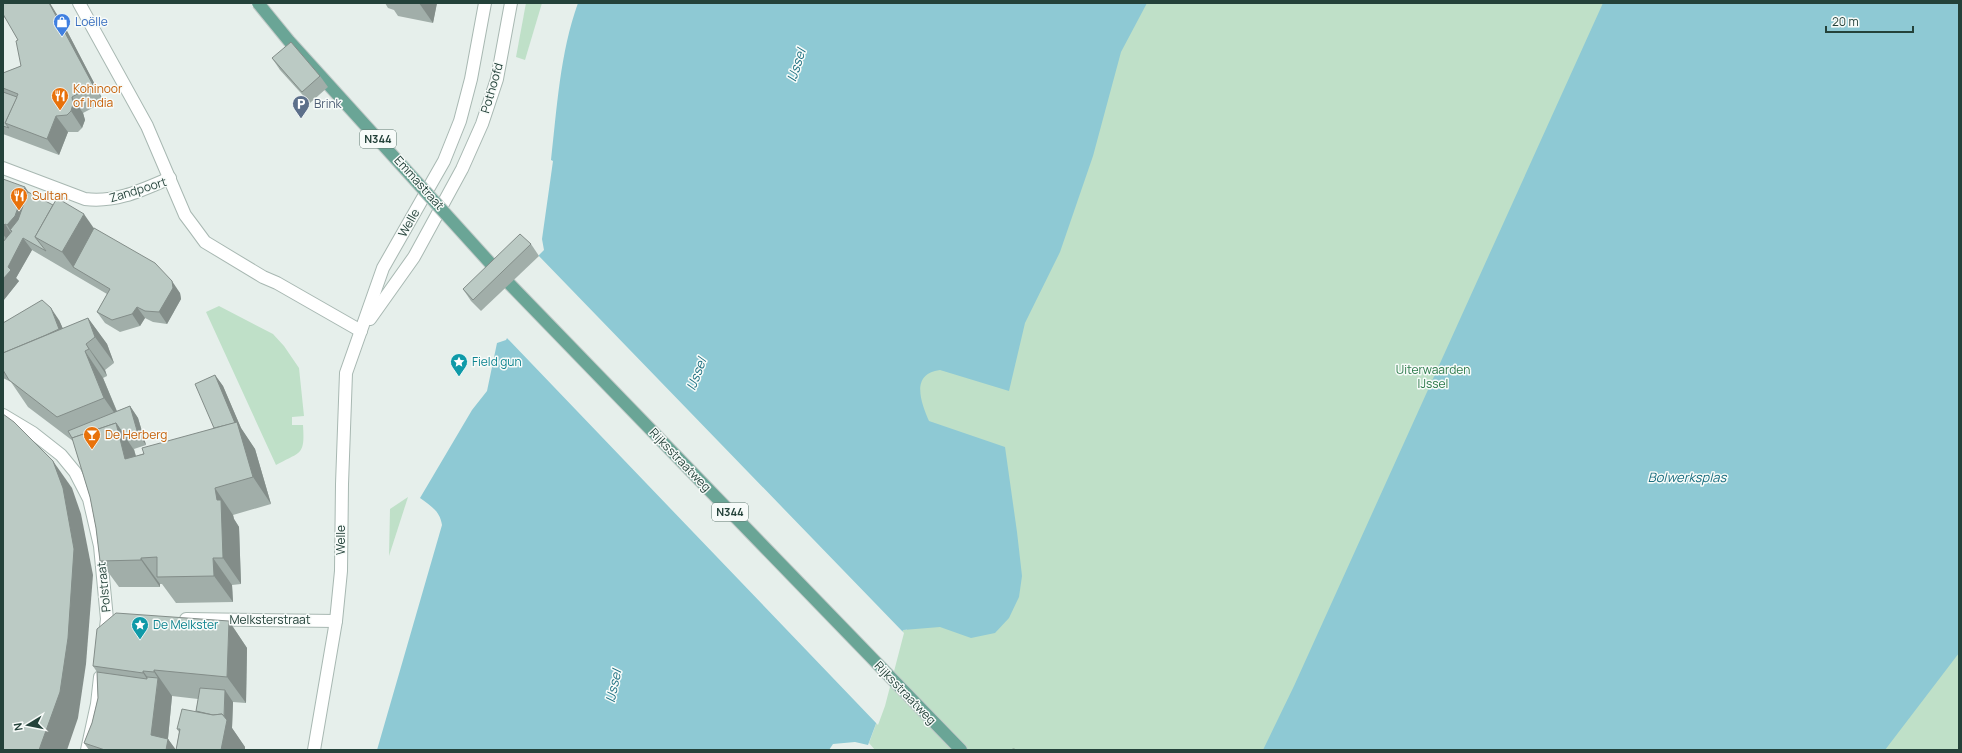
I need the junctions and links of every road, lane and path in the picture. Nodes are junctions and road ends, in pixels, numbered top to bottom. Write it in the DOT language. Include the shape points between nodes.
graph roads {
  1 [pos="79,3"];
  2 [pos="258,3"];
  3 [pos="485,3"];
  4 [pos="510,3"];
  5 [pos="444,161"];
  6 [pos="3,168"];
  7 [pos="462,169"];
  8 [pos="170,178"];
  9 [pos="500,274"];
  10 [pos="361,331"];
  11 [pos="3,415"];
  12 [pos="107,619"];
  13 [pos="123,619"];
  14 [pos="170,619"];
  15 [pos="336,621"];
  16 [pos="103,650"];
  17 [pos="101,665"];
  18 [pos="87,750"];
  19 [pos="314,750"];
  20 [pos="960,750"];
  1 -- 8 [label="street" via="147,126"];
  2 -- 9 [label="main road, Emmastraat / N344, bridge" via="289,41"];
  3 -- 5 [label="street, Pothoofd" via="460,121"];
  4 -- 7 [label="street, Pothoofd" via="497,79 482,124"];
  5 -- 10 [label="street, Welle" via="383,268"];
  6 -- 8 [label="street, Zandpoort" via="85,199 94,200 110,200"];
  7 -- 10 [label="street, Welle" via="414,257"];
  8 -- 10 [label="street, Zandpoort" via="186,215 205,242"];
  9 -- 20 [label="main road, Rijksstraatweg / N344"];
  10 -- 15 [label="street, Welle" via="346,374 341,571"];
  11 -- 12 [label="street, Polstraat" via="33,433 61,455 75,472 89,499 100,546"];
  12 -- 13 [label="street"];
  12 -- 16 [label="street, Polstraat"];
  14 -- 15 [label="street, Melksterstraat"];
  15 -- 19 [label="street, Welle"];
  17 -- 18 [label="street" via="97,704"];
}
